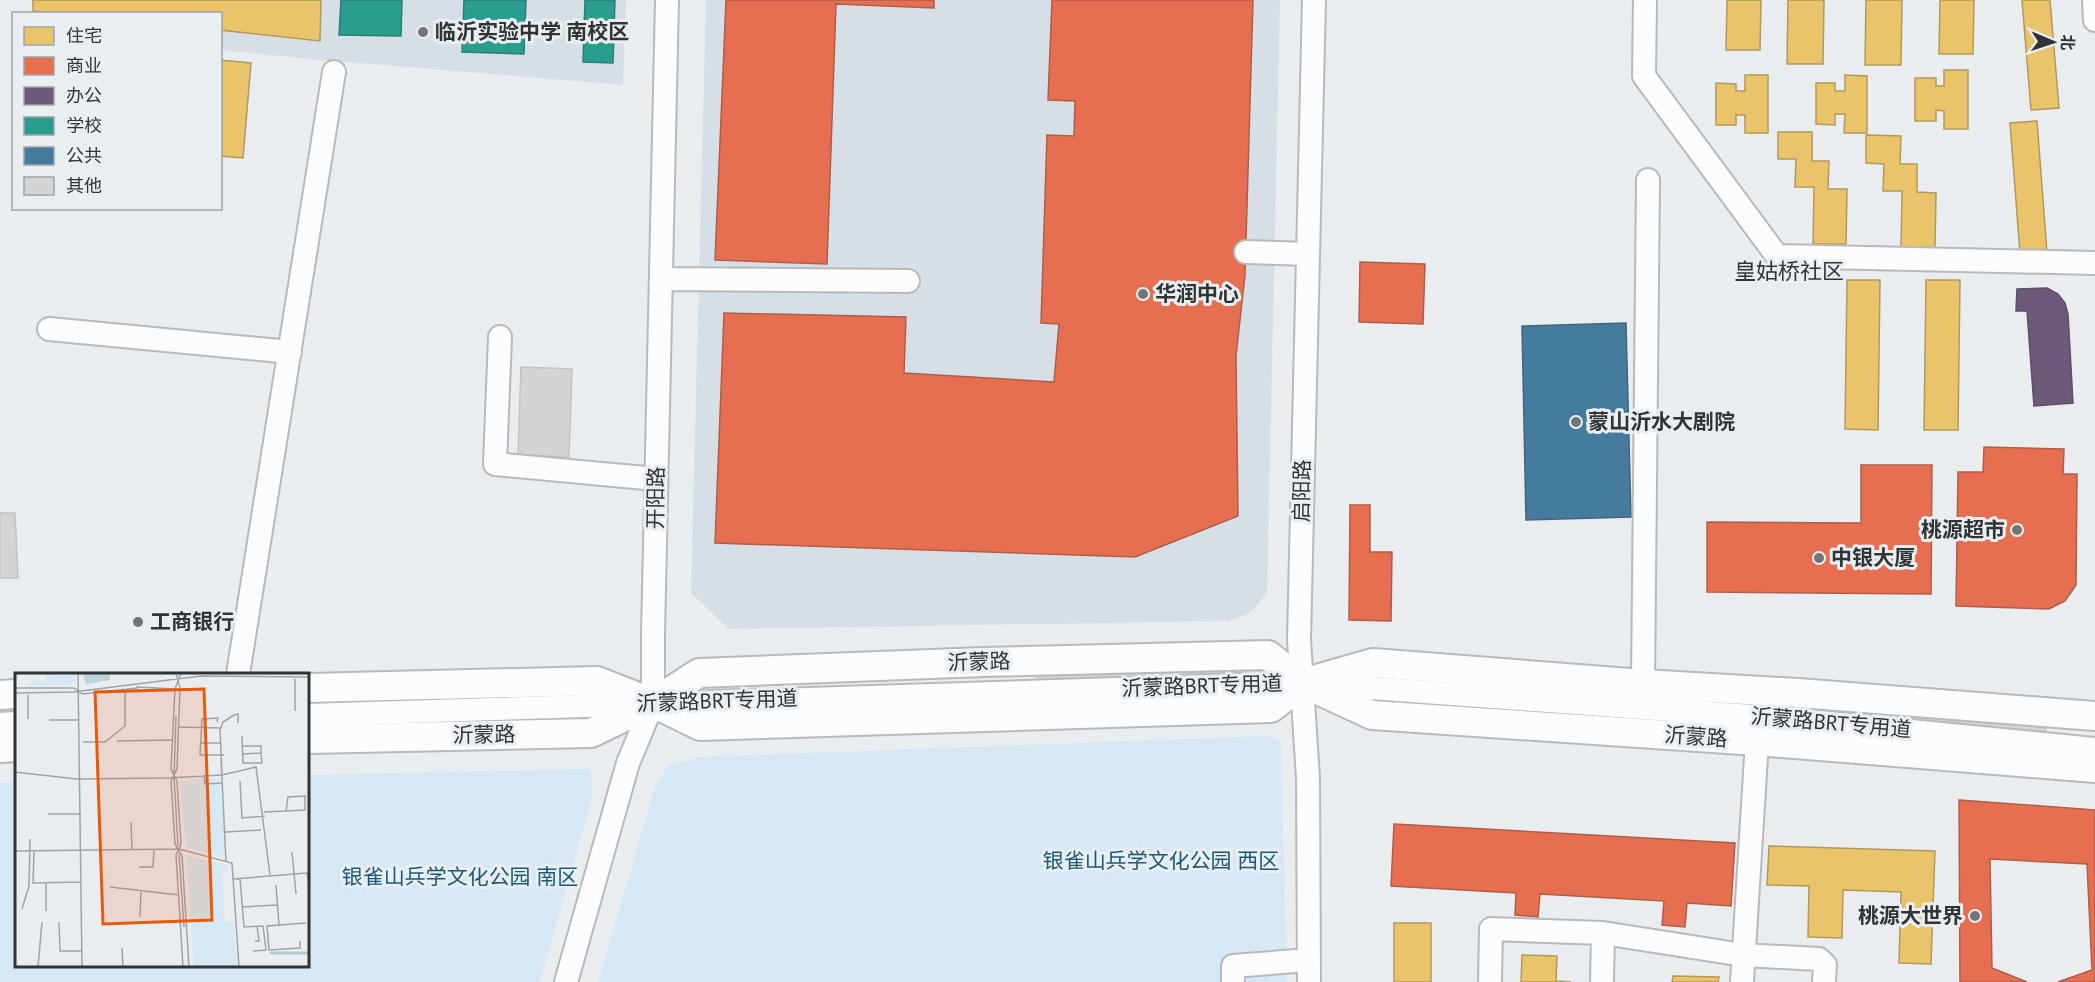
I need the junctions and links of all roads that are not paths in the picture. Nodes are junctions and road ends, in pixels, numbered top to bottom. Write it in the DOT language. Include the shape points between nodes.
graph roads {
  1 [pos="667,0"];
  2 [pos="1314,0"];
  3 [pos="1645,0"];
  4 [pos="2094,0"];
  5 [pos="2095,20"];
  6 [pos="334,72"];
  7 [pos="1648,180"];
  8 [pos="1246,252"];
  9 [pos="1308,254"];
  10 [pos="2095,263"];
  11 [pos="661,279"];
  12 [pos="908,281"];
  13 [pos="49,329"];
  14 [pos="500,337"];
  15 [pos="290,352"];
  16 [pos="656,479"];
  17 [pos="238,673"];
  18 [pos="1303,683"];
  19 [pos="1643,684"];
  20 [pos="309,688"];
  21 [pos="15,694"];
  22 [pos="0,695"];
  23 [pos="653,703"];
  24 [pos="309,715"];
  25 [pos="2095,716"];
  26 [pos="15,723"];
  27 [pos="0,724"];
  28 [pos="309,739"];
  29 [pos="1757,741"];
  30 [pos="15,747"];
  31 [pos="0,748"];
  32 [pos="2095,749"];
  33 [pos="2095,768"];
  34 [pos="1603,933"];
  35 [pos="1743,955"];
  36 [pos="1309,971"];
  37 [pos="566,982"];
  38 [pos="1233,982"];
  39 [pos="1490,982"];
  40 [pos="1602,982"];
  41 [pos="1742,982"];
  42 [pos="1824,982"];
  1 -- 11 [label="street, 开阳路"];
  2 -- 9 [label="street, 启阳路"];
  3 -- 10 [label="street" via="1644,76 1777,256"];
  4 -- 5 [label="street"];
  6 -- 15 [label="street"];
  7 -- 19 [label="street"];
  8 -- 9 [label="street"];
  9 -- 18 [label="street, 启阳路" via="1299,640"];
  11 -- 12 [label="street"];
  11 -- 16 [label="street, 开阳路"];
  13 -- 15 [label="street"];
  14 -- 16 [label="street" via="495,464"];
  15 -- 17 [label="street"];
  16 -- 23 [label="street, 开阳路"];
  18 -- 19 [label="main road" via="1374,663"];
  18 -- 23 [label="main road" via="1271,708 983,718 700,726"];
  18 -- 23 [label="main road, 沂蒙路" via="1268,655 983,662 699,673"];
  18 -- 29 [label="main road, 沂蒙路" via="1372,715"];
  18 -- 32 [label="street, 沂蒙路BRT专用道" via="1778,718"];
  18 -- 36 [label="street, 启阳路" via="1308,778"];
  19 -- 25 [label="main road"];
  20 -- 23 [label="main road" via="597,681"];
  21 -- 22 [label="main road"];
  23 -- 24 [label="street, 沂蒙路BRT专用道"];
  23 -- 28 [label="main road, 沂蒙路" via="591,733"];
  23 -- 37 [label="street, 开阳路" via="628,763"];
  26 -- 27 [label="street"];
  29 -- 33 [label="main road, 沂蒙路"];
  29 -- 35 [label="street"];
  30 -- 31 [label="main road"];
  34 -- 35 [label="street"];
  34 -- 39 [label="street" via="1491,928"];
  34 -- 40 [label="street"];
  35 -- 41 [label="street"];
  35 -- 42 [label="street" via="1819,959 1825,965"];
  36 -- 38 [label="street" via="1233,966"];
}
